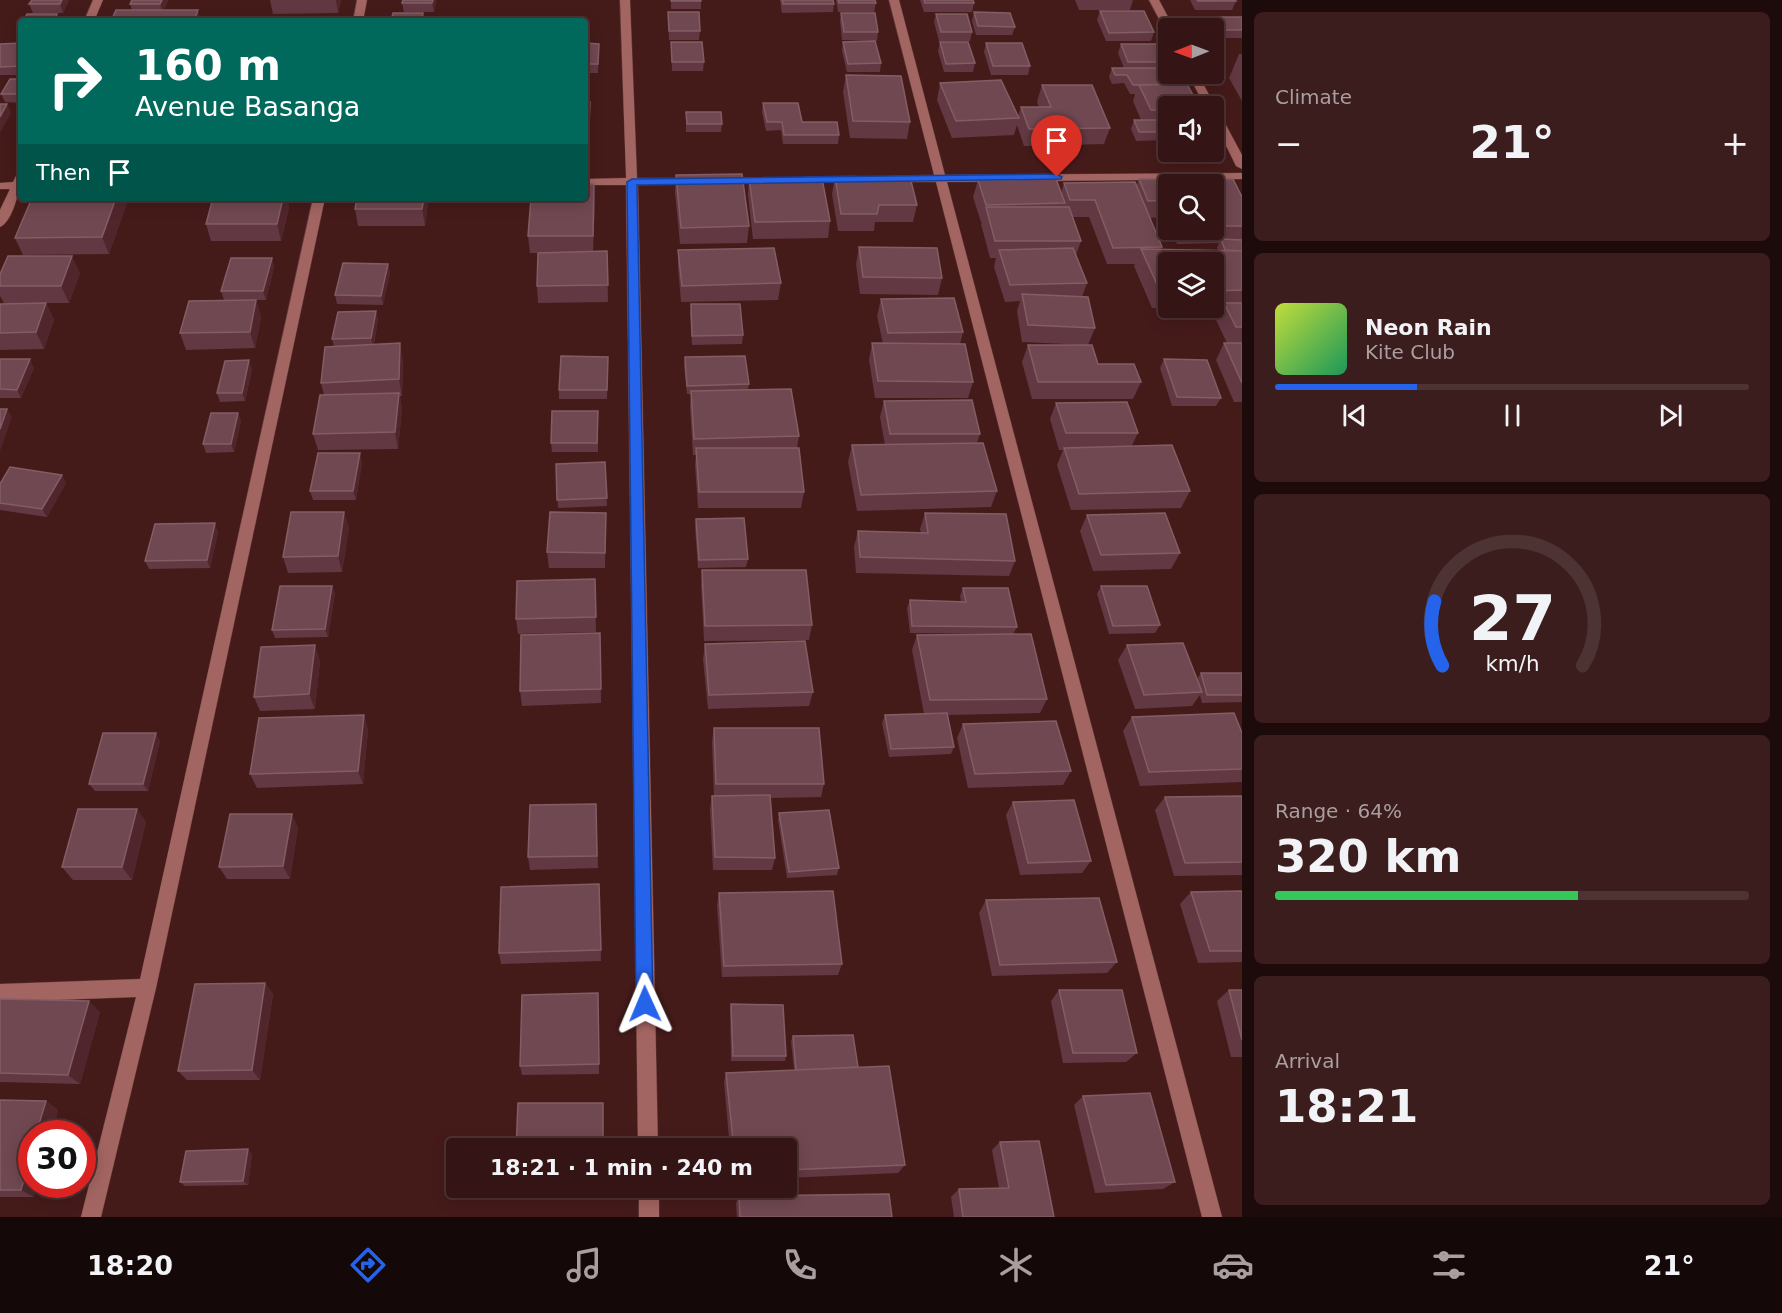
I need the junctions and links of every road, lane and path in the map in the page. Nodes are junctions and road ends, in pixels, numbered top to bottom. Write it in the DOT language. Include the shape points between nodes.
graph roads {
  1 [pos="98,0"];
  2 [pos="362,0"];
  3 [pos="625,0"];
  4 [pos="894,0"];
  5 [pos="1154,0"];
  6 [pos="90,18"];
  7 [pos="359,18"];
  8 [pos="1164,18"];
  9 [pos="1224,131"];
  10 [pos="1242,166"];
  11 [pos="1242,176"];
  12 [pos="942,178"];
  13 [pos="787,180"];
  14 [pos="704,181"];
  15 [pos="588,182"];
  16 [pos="632,182"];
  17 [pos="18,183"];
  18 [pos="0,186"];
  19 [pos="18,187"];
  20 [pos="318,201"];
  21 [pos="0,223"];
  22 [pos="147,988"];
  23 [pos="0,993"];
  24 [pos="648,1138"];
  25 [pos="649,1198"];
  26 [pos="91,1217"];
  27 [pos="650,1217"];
  28 [pos="1212,1217"];
  1 -- 6 [label="street"];
  2 -- 7 [label="street"];
  3 -- 16 [label="street"];
  4 -- 12 [label="street"];
  5 -- 8 [label="street"];
  9 -- 10 [label="street"];
  11 -- 12 [label="street"];
  12 -- 13 [label="street"];
  12 -- 28 [label="street"];
  14 -- 16 [label="street"];
  15 -- 16 [label="street"];
  16 -- 24 [label="street"];
  17 -- 18 [label="street"];
  19 -- 21 [label="street"];
  20 -- 22 [label="street"];
  22 -- 23 [label="street"];
  22 -- 26 [label="street"];
  25 -- 27 [label="street"];
}
